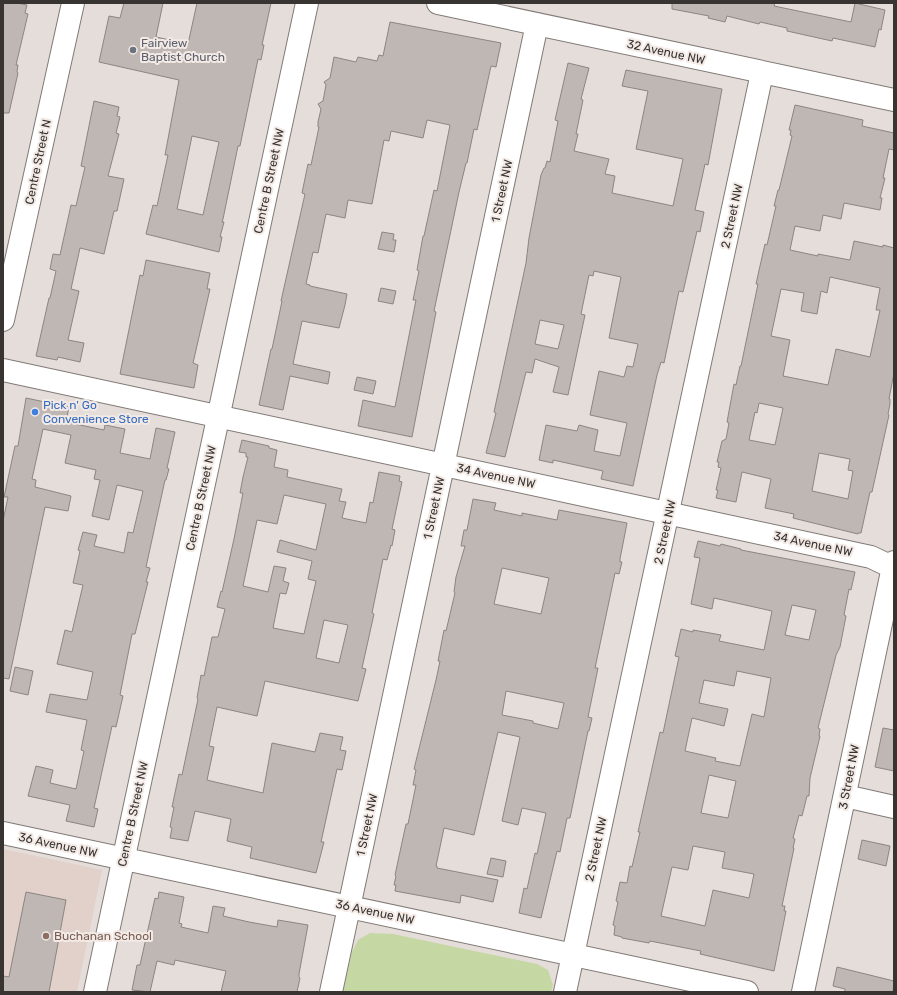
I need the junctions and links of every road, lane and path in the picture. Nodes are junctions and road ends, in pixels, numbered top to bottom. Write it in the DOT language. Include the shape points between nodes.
graph roads {
  1 [pos="73,3"];
  2 [pos="307,3"];
  3 [pos="438,3"];
  4 [pos="498,9"];
  5 [pos="537,24"];
  6 [pos="762,73"];
  7 [pos="894,98"];
  8 [pos="3,320"];
  9 [pos="3,370"];
  10 [pos="218,417"];
  11 [pos="444,465"];
  12 [pos="669,513"];
  13 [pos="894,566"];
  14 [pos="846,796"];
  15 [pos="894,806"];
  16 [pos="3,833"];
  17 [pos="123,859"];
  18 [pos="350,907"];
  19 [pos="573,956"];
  20 [pos="95,992"];
  21 [pos="331,992"];
  22 [pos="566,992"];
  23 [pos="747,992"];
  24 [pos="803,992"];
  1 -- 8 [label="street, Centre Street N"];
  2 -- 10 [label="street, Centre B Street NW"];
  3 -- 4 [label="street, 32 Avenue NW"];
  4 -- 5 [label="street, 32 Avenue NW"];
  5 -- 6 [label="street, 32 Avenue NW"];
  5 -- 11 [label="street, 1 Street NW"];
  6 -- 7 [label="street, 32 Avenue NW"];
  6 -- 12 [label="street, 2 Street NW"];
  9 -- 10 [label="street, 34 Avenue NW"];
  10 -- 11 [label="street, 34 Avenue NW"];
  10 -- 17 [label="street, Centre B Street NW"];
  11 -- 12 [label="street, 34 Avenue NW"];
  11 -- 18 [label="street, 1 Street NW"];
  12 -- 13 [label="street, 34 Avenue NW" via="871,556"];
  12 -- 19 [label="street, 2 Street NW"];
  13 -- 14 [label="street, 3 Street NW"];
  14 -- 15 [label="street"];
  14 -- 24 [label="street, 3 Street NW"];
  16 -- 17 [label="street, 36 Avenue NW"];
  17 -- 18 [label="street, 36 Avenue NW"];
  17 -- 20 [label="street, Centre B Street NW"];
  18 -- 19 [label="street, 36 Avenue NW"];
  18 -- 21 [label="street, 1 Street NW"];
  19 -- 22 [label="street, 2 Street NW"];
  19 -- 23 [label="street, 36 Avenue NW"];
}
